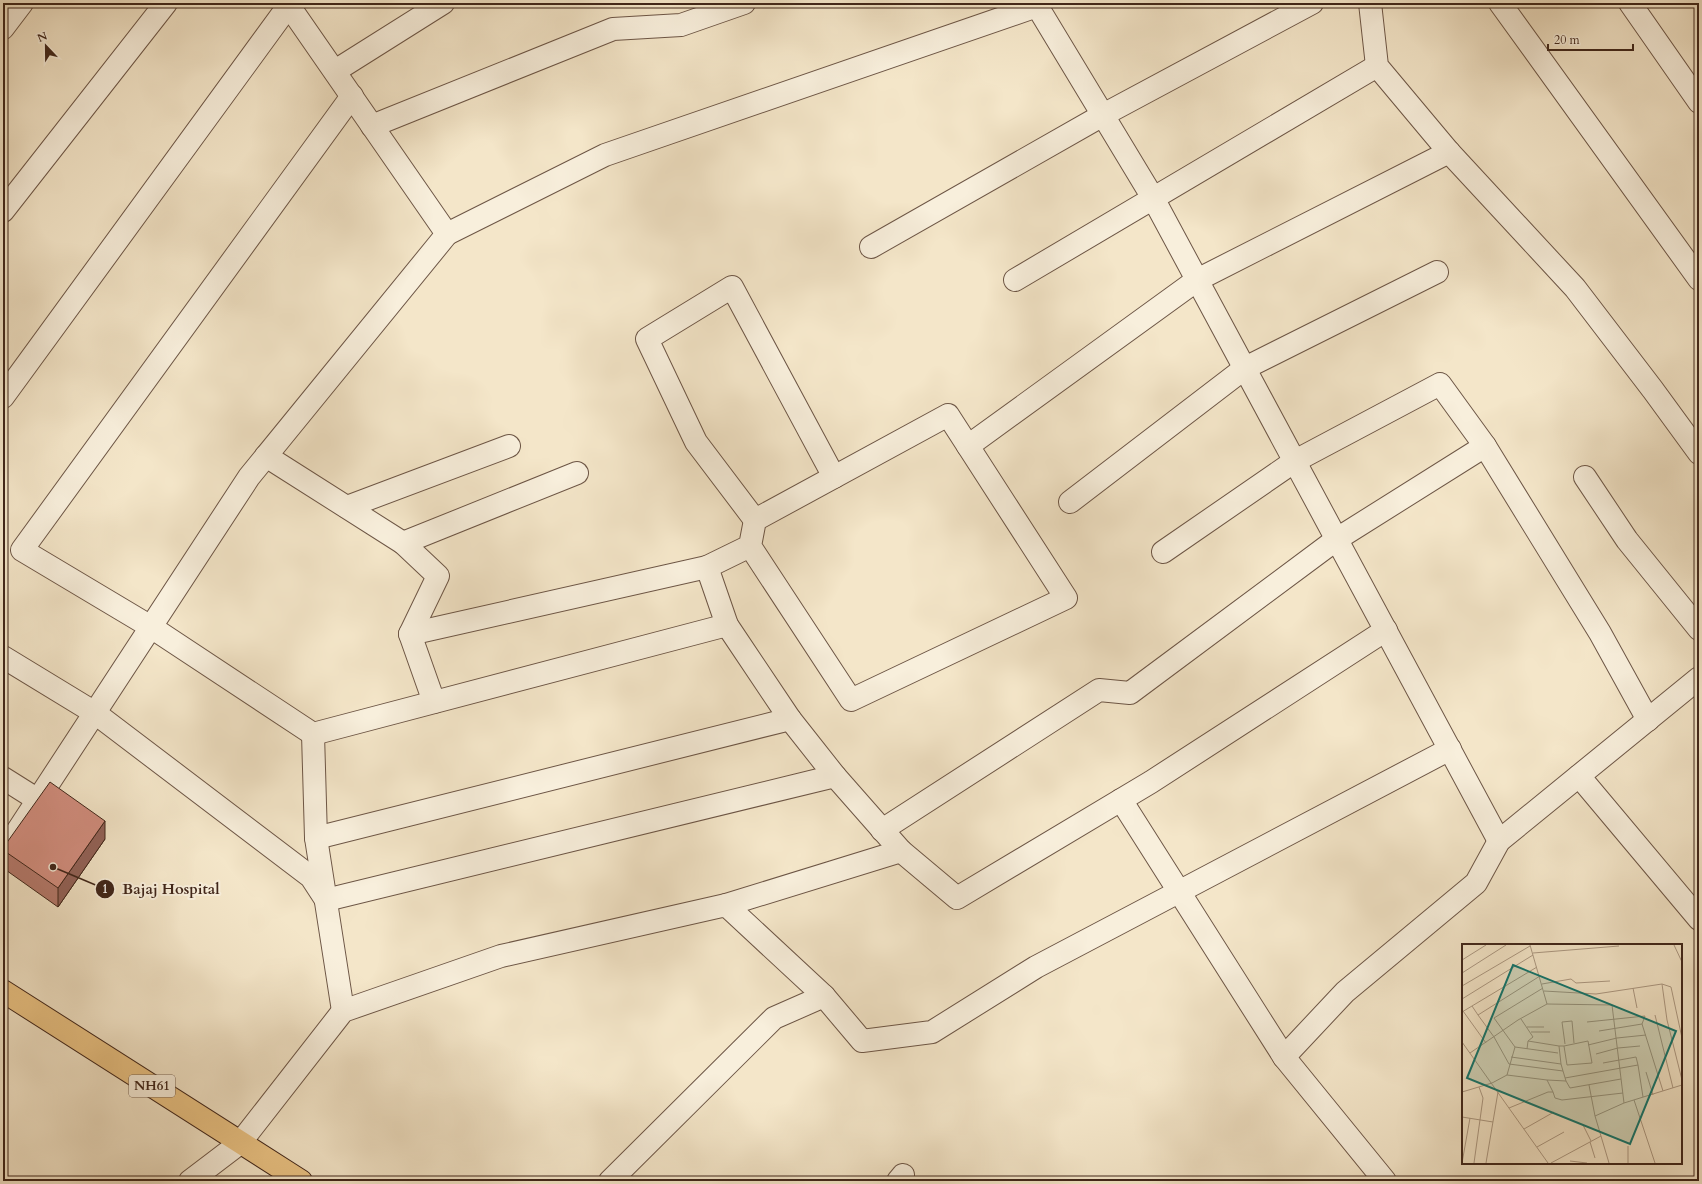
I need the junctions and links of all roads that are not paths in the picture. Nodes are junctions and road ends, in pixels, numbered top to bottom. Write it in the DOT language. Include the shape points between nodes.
graph roads {
  1 [pos="22,3"];
  2 [pos="166,3"];
  3 [pos="443,3"];
  4 [pos="744,3"];
  5 [pos="1312,3"];
  6 [pos="1370,3"];
  7 [pos="1500,3"];
  8 [pos="1630,3"];
  9 [pos="288,4"];
  10 [pos="3,28"];
  11 [pos="1377,66"];
  12 [pos="334,71"];
  13 [pos="352,96"];
  14 [pos="1699,102"];
  15 [pos="1103,115"];
  16 [pos="372,126"];
  17 [pos="1449,152"];
  18 [pos="1153,198"];
  19 [pos="3,211"];
  20 [pos="447,234"];
  21 [pos="871,247"];
  22 [pos="1437,272"];
  23 [pos="1699,279"];
  24 [pos="1015,280"];
  25 [pos="1197,280"];
  26 [pos="1245,368"];
  27 [pos="3,397"];
  28 [pos="509,446"];
  29 [pos="968,446"];
  30 [pos="1485,446"];
  31 [pos="1699,453"];
  32 [pos="266,456"];
  33 [pos="1295,461"];
  34 [pos="577,473"];
  35 [pos="834,477"];
  36 [pos="1585,478"];
  37 [pos="1070,502"];
  38 [pos="347,508"];
  39 [pos="755,520"];
  40 [pos="1337,539"];
  41 [pos="403,543"];
  42 [pos="750,546"];
  43 [pos="1163,552"];
  44 [pos="707,567"];
  45 [pos="727,625"];
  46 [pos="151,628"];
  47 [pos="1699,629"];
  48 [pos="1386,630"];
  49 [pos="410,634"];
  50 [pos="3,657"];
  51 [pos="1699,678"];
  52 [pos="434,702"];
  53 [pos="95,713"];
  54 [pos="790,719"];
  55 [pos="1648,720"];
  56 [pos="313,734"];
  57 [pos="1450,749"];
  58 [pos="835,776"];
  59 [pos="1580,776"];
  60 [pos="3,778"];
  61 [pos="38,800"];
  62 [pos="1121,800"];
  63 [pos="882,830"];
  64 [pos="316,838"];
  65 [pos="1499,842"];
  66 [pos="901,851"];
  67 [pos="3,853"];
  68 [pos="1179,891"];
  69 [pos="326,900"];
  70 [pos="726,905"];
  71 [pos="1699,919"];
  72 [pos="3,991"];
  73 [pos="824,996"];
  74 [pos="343,1011"];
  75 [pos="1284,1057"];
  76 [pos="240,1143"];
  77 [pos="190,1181"];
  78 [pos="300,1181"];
  79 [pos="610,1181"];
  80 [pos="1385,1181"];
  1 -- 10 [label="street"];
  2 -- 19 [label="street"];
  3 -- 12 [label="street"];
  4 -- 16 [label="street" via="681,25 613,29"];
  5 -- 15 [label="street"];
  6 -- 11 [label="street"];
  7 -- 23 [label="street"];
  8 -- 14 [label="street"];
  9 -- 12 [label="street"];
  9 -- 27 [label="street"];
  11 -- 17 [label="street"];
  11 -- 18 [label="street"];
  12 -- 13 [label="street"];
  13 -- 16 [label="street"];
  13 -- 46 [label="street" via="22,550"];
  15 -- 18 [label="street"];
  15 -- 20 [label="street" via="1037,6 605,155"];
  15 -- 21 [label="street"];
  16 -- 20 [label="street"];
  17 -- 25 [label="street"];
  17 -- 31 [label="street" via="1575,288"];
  18 -- 24 [label="street"];
  18 -- 25 [label="street"];
  20 -- 32 [label="street"];
  22 -- 26 [label="street"];
  25 -- 26 [label="street"];
  25 -- 29 [label="street"];
  26 -- 33 [label="street"];
  26 -- 37 [label="street"];
  28 -- 38 [label="street"];
  29 -- 35 [label="street" via="948,415"];
  29 -- 42 [label="street" via="1066,598 851,700"];
  30 -- 33 [label="street" via="1440,384"];
  30 -- 40 [label="street"];
  30 -- 55 [label="street" via="1600,634"];
  32 -- 38 [label="street"];
  32 -- 46 [label="street"];
  33 -- 40 [label="street"];
  33 -- 43 [label="street"];
  34 -- 41 [label="street"];
  35 -- 39 [label="street"];
  35 -- 39 [label="street" via="732,287 647,339 696,442"];
  36 -- 47 [label="street" via="1627,540"];
  38 -- 41 [label="street"];
  39 -- 42 [label="street"];
  40 -- 48 [label="street"];
  40 -- 63 [label="street" via="1130,693 1099,690"];
  41 -- 49 [label="street" via="438,576"];
  42 -- 44 [label="street"];
  44 -- 45 [label="street"];
  44 -- 49 [label="street"];
  45 -- 52 [label="street"];
  45 -- 54 [label="street"];
  46 -- 53 [label="street"];
  46 -- 56 [label="street"];
  48 -- 57 [label="street"];
  48 -- 62 [label="street"];
  49 -- 52 [label="street"];
  50 -- 53 [label="street"];
  51 -- 55 [label="street"];
  52 -- 56 [label="street"];
  53 -- 61 [label="street"];
  53 -- 69 [label="street" via="310,878"];
  54 -- 58 [label="street"];
  54 -- 64 [label="street"];
  55 -- 59 [label="street"];
  56 -- 64 [label="street"];
  57 -- 65 [label="street"];
  57 -- 68 [label="street"];
  58 -- 63 [label="street"];
  58 -- 69 [label="street"];
  59 -- 65 [label="street"];
  59 -- 71 [label="street"];
  60 -- 61 [label="street"];
  61 -- 67 [label="street"];
  62 -- 66 [label="street" via="957,898"];
  62 -- 68 [label="street"];
  63 -- 66 [label="street"];
  64 -- 69 [label="street"];
  65 -- 75 [label="street" via="1476,883 1345,992"];
  66 -- 70 [label="street"];
  68 -- 73 [label="street" via="1036,967 932,1032 862,1041"];
  68 -- 75 [label="street"];
  69 -- 74 [label="street"];
  70 -- 73 [label="street"];
  70 -- 74 [label="street" via="501,956"];
  72 -- 76 [label="main road, NH61"];
  73 -- 79 [label="street" via="774,1018"];
  74 -- 76 [label="street"];
  75 -- 80 [label="street"];
  76 -- 77 [label="street"];
  76 -- 78 [label="main road, NH61"];
}
